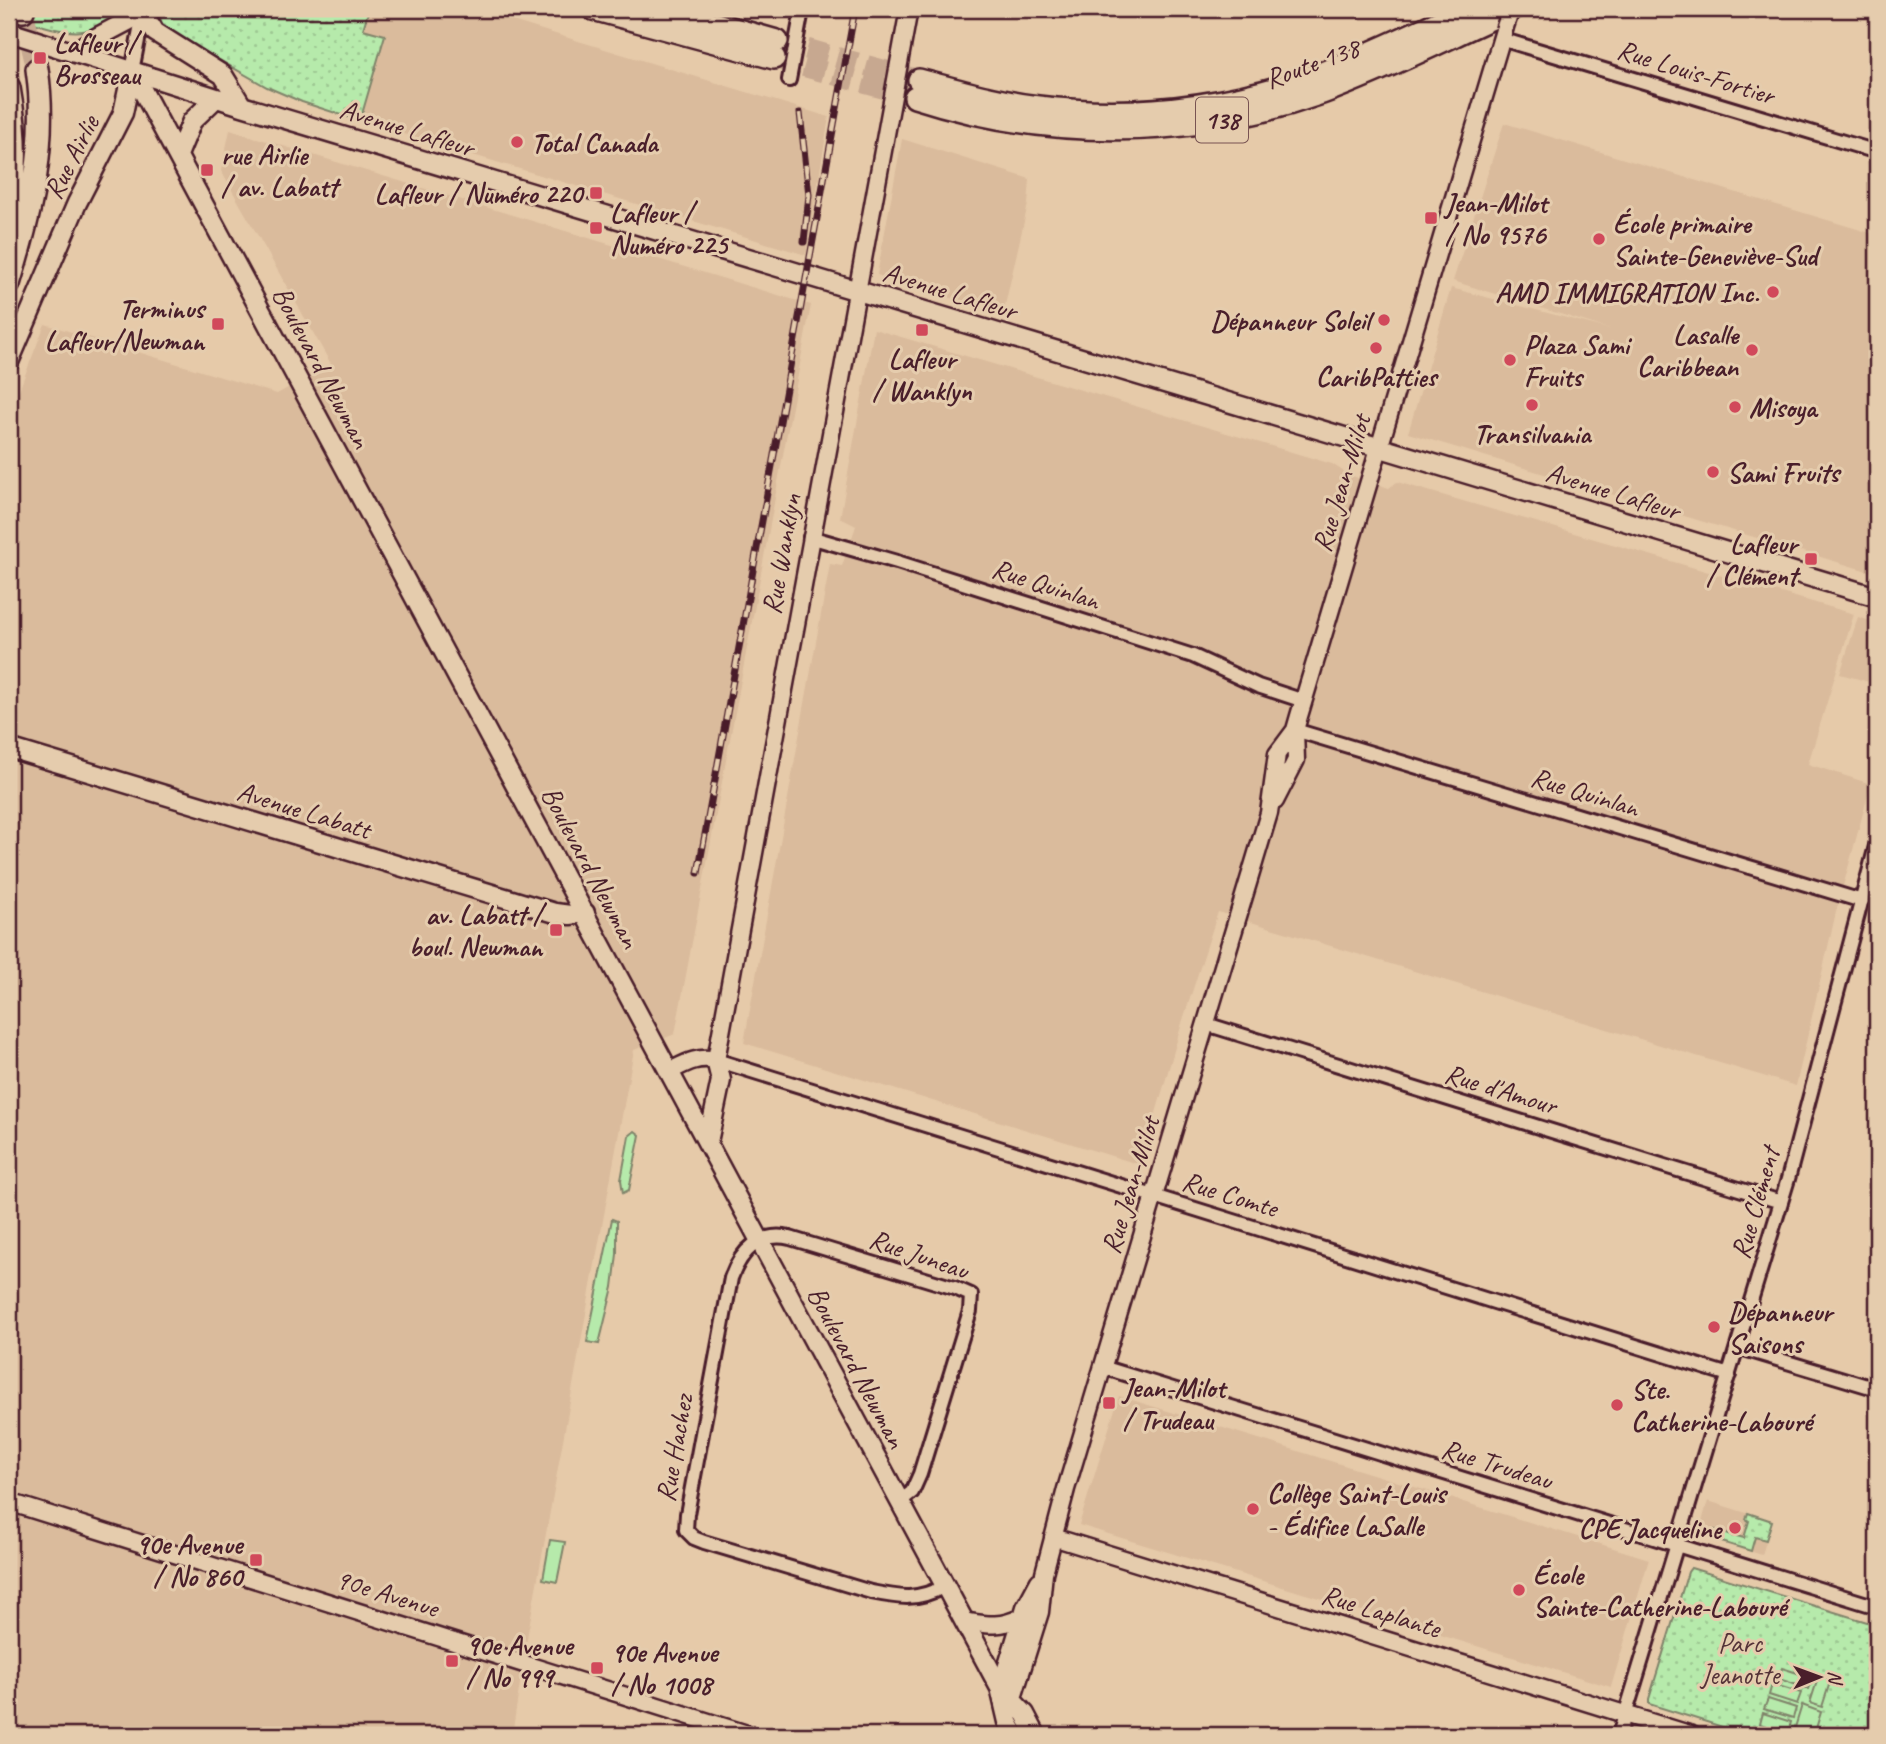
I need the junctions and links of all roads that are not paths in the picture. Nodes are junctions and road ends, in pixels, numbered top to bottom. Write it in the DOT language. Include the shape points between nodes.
graph roads {
  1 [pos="593,9"];
  2 [pos="663,9"];
  3 [pos="909,9"];
  4 [pos="1467,9"];
  5 [pos="1511,9"];
  6 [pos="799,10"];
  7 [pos="143,11"];
  8 [pos="815,15"];
  9 [pos="9,32"];
  10 [pos="1503,34"];
  11 [pos="75,52"];
  12 [pos="37,69"];
  13 [pos="132,71"];
  14 [pos="789,80"];
  15 [pos="9,88"];
  16 [pos="216,98"];
  17 [pos="242,106"];
  18 [pos="1877,152"];
  19 [pos="178,155"];
  20 [pos="9,220"];
  21 [pos="9,284"];
  22 [pos="857,290"];
  23 [pos="9,362"];
  24 [pos="1379,448"];
  25 [pos="810,537"];
  26 [pos="1877,597"];
  27 [pos="1304,701"];
  28 [pos="1295,730"];
  29 [pos="9,748"];
  30 [pos="1877,842"];
  31 [pos="1862,901"];
  32 [pos="585,913"];
  33 [pos="1206,1024"];
  34 [pos="716,1060"];
  35 [pos="670,1071"];
  36 [pos="708,1142"];
  37 [pos="1154,1196"];
  38 [pos="1782,1202"];
  39 [pos="760,1240"];
  40 [pos="1737,1347"];
  41 [pos="1102,1367"];
  42 [pos="1729,1374"];
  43 [pos="1877,1389"];
  44 [pos="9,1502"];
  45 [pos="899,1502"];
  46 [pos="1053,1537"];
  47 [pos="1677,1545"];
  48 [pos="1044,1573"];
  49 [pos="945,1586"];
  50 [pos="1877,1607"];
  51 [pos="1022,1617"];
  52 [pos="964,1621"];
  53 [pos="1006,1695"];
  54 [pos="1626,1715"];
  55 [pos="750,1735"];
  56 [pos="1015,1735"];
  57 [pos="1037,1735"];
  58 [pos="1619,1735"];
  59 [pos="1692,1735"];
  1 -- 2 [label="highway" via="775,49"];
  3 -- 22 [label="street, Rue Wanklyn"];
  4 -- 5 [label="highway, Route 138 / 138" via="1303,79 1186,107 1060,109 917,89 994,118 1055,127 1121,130 1198,124 1325,92"];
  5 -- 10 [label="street, Rue Jean-Milot, bridge"];
  6 -- 8 [label="street"];
  6 -- 14 [label="street"];
  7 -- 11 [label="main road"];
  7 -- 13 [label="street, Rue Airlie"];
  7 -- 17 [label="main road" via="155,32 223,75"];
  9 -- 11 [label="main road, Avenue Lafleur"];
  10 -- 18 [label="street, Rue Louis-Fortier"];
  10 -- 24 [label="street, Rue Jean-Milot"];
  11 -- 13 [label="main road, Avenue Lafleur"];
  12 -- 21 [label="highway" via="41,134 37,178"];
  13 -- 16 [label="main road, Avenue Lafleur"];
  13 -- 19 [label="main road, Boulevard Newman"];
  13 -- 23 [label="main road, Rue Airlie" via="123,113 77,204"];
  15 -- 20 [label="highway" via="16,142"];
  16 -- 17 [label="main road, Avenue Lafleur"];
  16 -- 19 [label="main road" via="192,121"];
  17 -- 22 [label="main road, Avenue Lafleur"];
  19 -- 32 [label="main road, Boulevard Newman"];
  22 -- 24 [label="main road, Avenue Lafleur"];
  22 -- 25 [label="street, Rue Wanklyn"];
  24 -- 26 [label="main road, Avenue Lafleur"];
  24 -- 27 [label="street, Rue Jean-Milot"];
  25 -- 27 [label="street, Rue Quinlan" via="1193,656"];
  25 -- 34 [label="street, Rue Wanklyn"];
  27 -- 28 [label="street, Rue Jean-Milot"];
  28 -- 31 [label="street, Rue Quinlan"];
  28 -- 33 [label="street, Rue Jean-Milot" via="1296,760 1269,813"];
  29 -- 32 [label="main road, Avenue Labatt" via="555,913"];
  30 -- 31 [label="street, Rue Clément"];
  31 -- 38 [label="street, Rue Clément"];
  32 -- 35 [label="main road, Boulevard Newman"];
  33 -- 37 [label="street, Rue Jean-Milot"];
  33 -- 38 [label="street, Rue d'Amour"];
  34 -- 35 [label="street" via="693,1059"];
  34 -- 36 [label="main road" via="721,1080"];
  34 -- 37 [label="street, Rue Comte"];
  35 -- 36 [label="main road, Boulevard Newman"];
  36 -- 39 [label="main road, Boulevard Newman"];
  37 -- 41 [label="street, Rue Jean-Milot"];
  37 -- 42 [label="street, Rue Comte"];
  38 -- 40 [label="street, Rue Clément"];
  39 -- 45 [label="main road, Boulevard Newman"];
  39 -- 45 [label="street, Rue Juneau" via="790,1238 971,1295 923,1466 912,1492"];
  39 -- 49 [label="street, Rue Hachez" via="742,1256 731,1278 686,1521 688,1533 704,1542 871,1592 920,1597"];
  40 -- 42 [label="street, Rue Clément"];
  40 -- 43 [label="street"];
  41 -- 46 [label="street, Rue Jean-Milot"];
  41 -- 47 [label="street, Rue Trudeau"];
  42 -- 47 [label="street, Rue Clément"];
  44 -- 55 [label="street, 90e Avenue"];
  45 -- 49 [label="main road, Boulevard Newman"];
  46 -- 48 [label="street, Rue Jean-Milot"];
  46 -- 54 [label="street, Rue Laplante"];
  47 -- 50 [label="street, Rue Trudeau"];
  47 -- 54 [label="street, Rue Clément"];
  48 -- 51 [label="street, Rue Jean-Milot"];
  48 -- 53 [label="street, Rue Jean-Milot" via="1040,1612"];
  49 -- 52 [label="main road, Boulevard Newman"];
  51 -- 52 [label="street" via="997,1626"];
  51 -- 53 [label="street, Rue Jean-Milot"];
  52 -- 53 [label="main road, Boulevard Newman"];
  53 -- 56 [label="main road, Boulevard Newman" via="1008,1722"];
  53 -- 57 [label="main road, Boulevard Newman"];
  54 -- 58 [label="street, Rue Clément"];
  54 -- 59 [label="street, Rue Laplante"];
}
